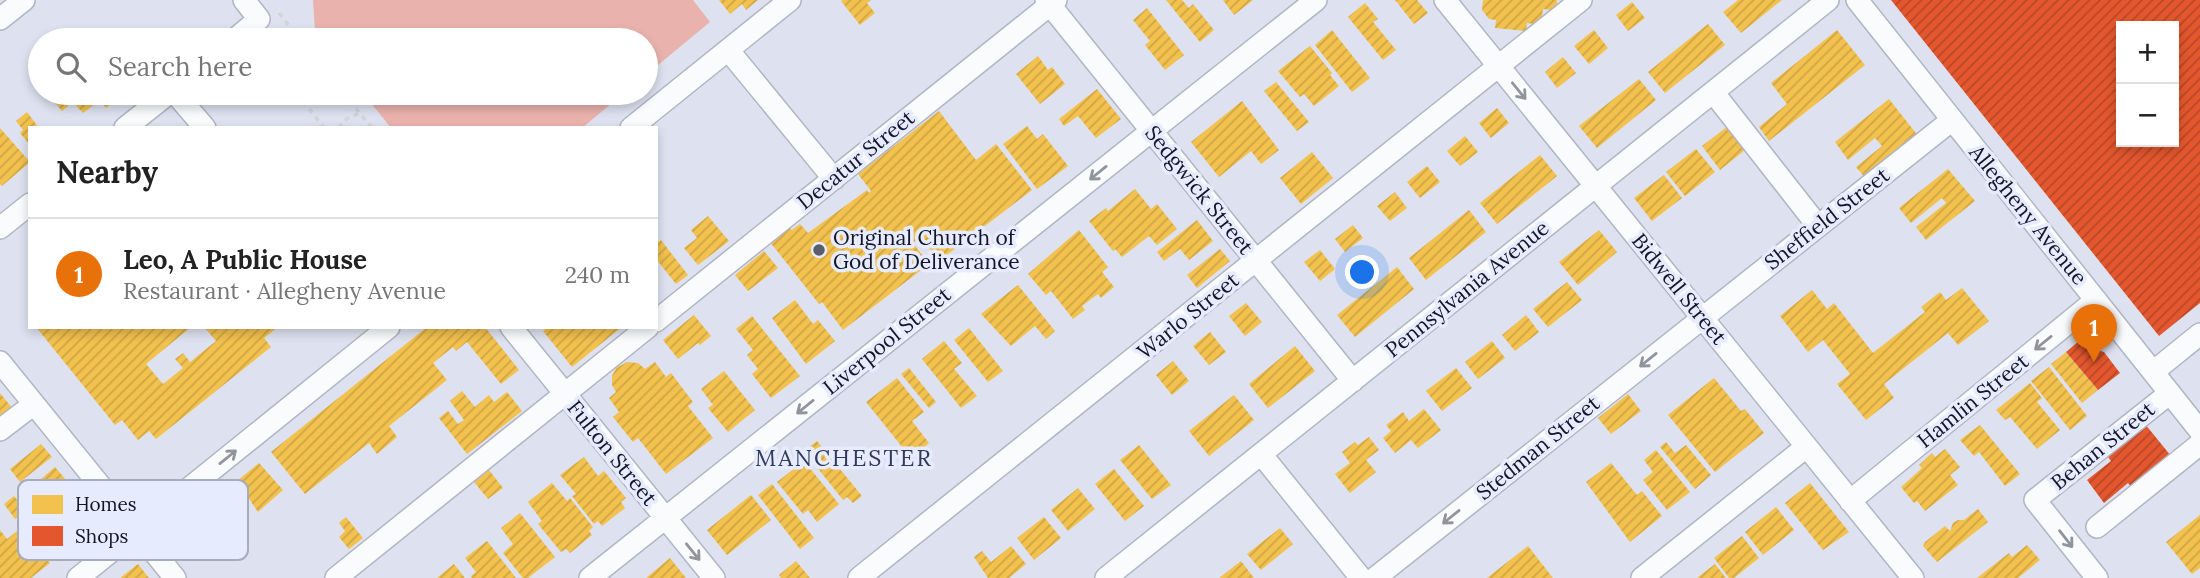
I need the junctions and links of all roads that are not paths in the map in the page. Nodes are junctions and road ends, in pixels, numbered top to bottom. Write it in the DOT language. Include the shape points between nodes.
graph roads {
  1 [pos="24,0"];
  2 [pos="790,0"];
  3 [pos="1316,0"];
  4 [pos="1445,0"];
  5 [pos="1581,0"];
  6 [pos="1828,0"];
  7 [pos="1857,0"];
  8 [pos="1051,2"];
  9 [pos="257,6"];
  10 [pos="0,19"];
  11 [pos="242,28"];
  12 [pos="729,51"];
  13 [pos="1499,67"];
  14 [pos="1713,92"];
  15 [pos="157,105"];
  16 [pos="185,105"];
  17 [pos="1952,120"];
  18 [pos="139,123"];
  19 [pos="203,126"];
  20 [pos="634,126"];
  21 [pos="1151,131"];
  22 [pos="834,178"];
  23 [pos="1595,186"];
  24 [pos="28,206"];
  25 [pos="1818,226"];
  26 [pos="0,228"];
  27 [pos="1256,261"];
  28 [pos="2096,300"];
  29 [pos="1702,317"];
  30 [pos="658,319"];
  31 [pos="387,329"];
  32 [pos="513,329"];
  33 [pos="646,329"];
  34 [pos="2200,334"];
  35 [pos="0,362"];
  36 [pos="2153,372"];
  37 [pos="1353,381"];
  38 [pos="2170,393"];
  39 [pos="565,394"];
  40 [pos="33,404"];
  41 [pos="0,430"];
  42 [pos="2200,431"];
  43 [pos="2200,444"];
  44 [pos="1806,447"];
  45 [pos="1261,454"];
  46 [pos="95,480"];
  47 [pos="199,480"];
  48 [pos="1850,501"];
  49 [pos="665,518"];
  50 [pos="2097,527"];
  51 [pos="100,560"];
  52 [pos="160,560"];
  53 [pos="1903,575"];
  54 [pos="78,578"];
  55 [pos="175,578"];
  56 [pos="335,578"];
  57 [pos="590,578"];
  58 [pos="714,578"];
  59 [pos="859,578"];
  60 [pos="1106,578"];
  61 [pos="1361,578"];
  62 [pos="1375,578"];
  63 [pos="1642,578"];
  64 [pos="2097,578"];
  1 -- 10 [label="street"];
  2 -- 12 [label="street"];
  3 -- 21 [label="street, Liverpool Street"];
  4 -- 13 [label="street, Bidwell Street"];
  5 -- 13 [label="street, Warlo Street"];
  6 -- 14 [label="street, Pennsylvania Avenue"];
  7 -- 17 [label="street, Allegheny Avenue"];
  8 -- 21 [label="street, Sedgwick Street"];
  8 -- 22 [label="street, Decatur Street"];
  9 -- 11 [label="street"];
  12 -- 20 [label="street"];
  12 -- 22 [label="street"];
  13 -- 23 [label="street, Bidwell Street, one-way"];
  13 -- 27 [label="street, Warlo Street"];
  14 -- 23 [label="street, Pennsylvania Avenue"];
  14 -- 25 [label="street"];
  15 -- 18 [label="street"];
  16 -- 19 [label="street"];
  17 -- 25 [label="street, Sheffield Street"];
  17 -- 28 [label="street, Allegheny Avenue"];
  21 -- 27 [label="street, Sedgwick Street"];
  21 -- 49 [label="street, Liverpool Street, one-way"];
  22 -- 30 [label="street, Decatur Street"];
  23 -- 29 [label="street, Bidwell Street"];
  23 -- 37 [label="street, Pennsylvania Avenue"];
  24 -- 26 [label="street"];
  25 -- 29 [label="street, Sheffield Street"];
  27 -- 37 [label="street, Sedgwick Street"];
  27 -- 59 [label="street, Warlo Street"];
  28 -- 36 [label="street, Allegheny Avenue"];
  28 -- 48 [label="street, Hamlin Street, one-way"];
  29 -- 44 [label="street, Bidwell Street"];
  29 -- 62 [label="street, Stedman Street, one-way"];
  47 -- 31 [label="street, one-way"];
  32 -- 39 [label="street, Fulton Street"];
  33 -- 39 [label="street"];
  34 -- 36 [label="street, Behan Street"];
  35 -- 40 [label="street"];
  36 -- 38 [label="street, Allegheny Avenue"];
  37 -- 45 [label="street, Pennsylvania Avenue"];
  38 -- 42 [label="street, Allegheny Avenue"];
  38 -- 64 [label="street, Behan Street, one-way" via="2035,500"];
  39 -- 49 [label="street, Fulton Street"];
  39 -- 56 [label="street"];
  40 -- 41 [label="street"];
  40 -- 46 [label="street"];
  43 -- 50 [label="street"];
  44 -- 48 [label="street, Bidwell Street"];
  44 -- 63 [label="street"];
  45 -- 60 [label="street, Pennsylvania Avenue"];
  45 -- 61 [label="street"];
  48 -- 53 [label="street, Bidwell Street"];
  49 -- 57 [label="street, Liverpool Street"];
  49 -- 58 [label="street, Fulton Street, one-way"];
  51 -- 54 [label="street"];
  52 -- 55 [label="street"];
}
